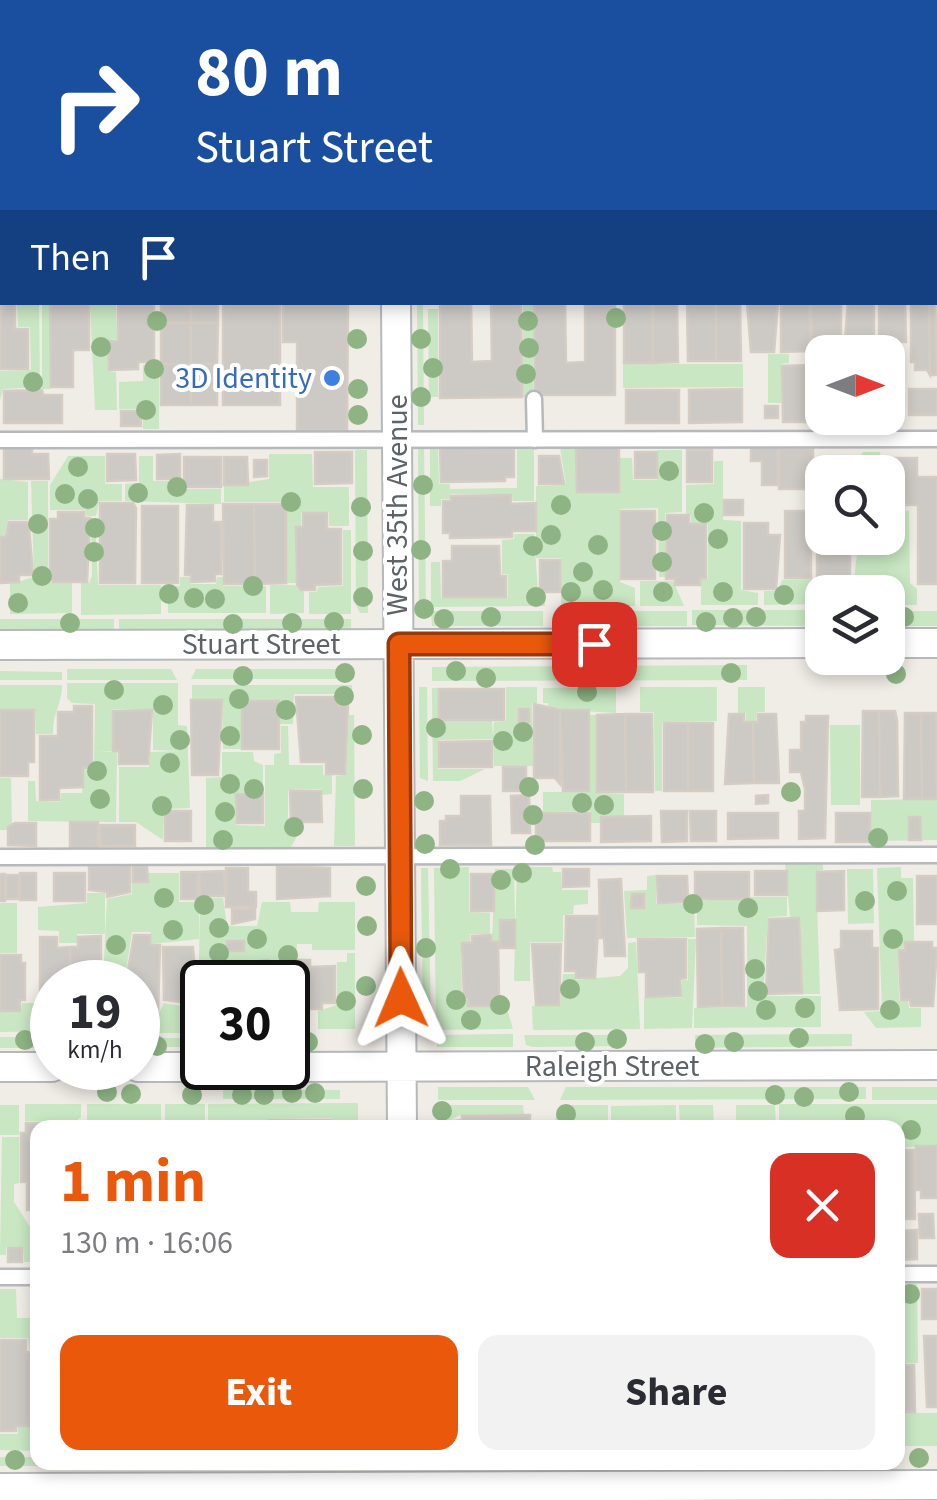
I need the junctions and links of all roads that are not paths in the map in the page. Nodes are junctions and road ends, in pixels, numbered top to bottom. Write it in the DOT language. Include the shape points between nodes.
graph roads {
  1 [pos="396,305"];
  2 [pos="534,399"];
  3 [pos="937,439"];
  4 [pos="0,440"];
  5 [pos="397,440"];
  6 [pos="534,440"];
  7 [pos="937,643"];
  8 [pos="0,644"];
  9 [pos="399,644"];
  10 [pos="805,644"];
  11 [pos="905,644"];
  12 [pos="937,854"];
  13 [pos="400,856"];
  14 [pos="0,857"];
  15 [pos="937,1065"];
  16 [pos="310,1066"];
  17 [pos="402,1066"];
  18 [pos="0,1067"];
  19 [pos="30,1067"];
  20 [pos="402,1120"];
  21 [pos="905,1274"];
  22 [pos="937,1274"];
  23 [pos="0,1277"];
  24 [pos="30,1277"];
  25 [pos="405,1483"];
  26 [pos="937,1485"];
  27 [pos="0,1488"];
  1 -- 5 [label="street, West 35th Avenue"];
  2 -- 6 [label="lane"];
  3 -- 6 [label="lane"];
  4 -- 5 [label="lane"];
  5 -- 6 [label="lane"];
  5 -- 9 [label="street, West 35th Avenue"];
  7 -- 11 [label="street"];
  8 -- 9 [label="street, Stuart Street"];
  9 -- 10 [label="street, Stuart Street"];
  9 -- 13 [label="street, West 35th Avenue"];
  12 -- 13 [label="lane"];
  13 -- 14 [label="lane"];
  13 -- 17 [label="street, West 35th Avenue"];
  15 -- 17 [label="street, Raleigh Street"];
  16 -- 17 [label="street, Raleigh Street"];
  17 -- 20 [label="street, West 35th Avenue"];
  18 -- 19 [label="street"];
  21 -- 22 [label="lane"];
  23 -- 24 [label="lane"];
  25 -- 26 [label="street"];
  25 -- 27 [label="street"];
}
